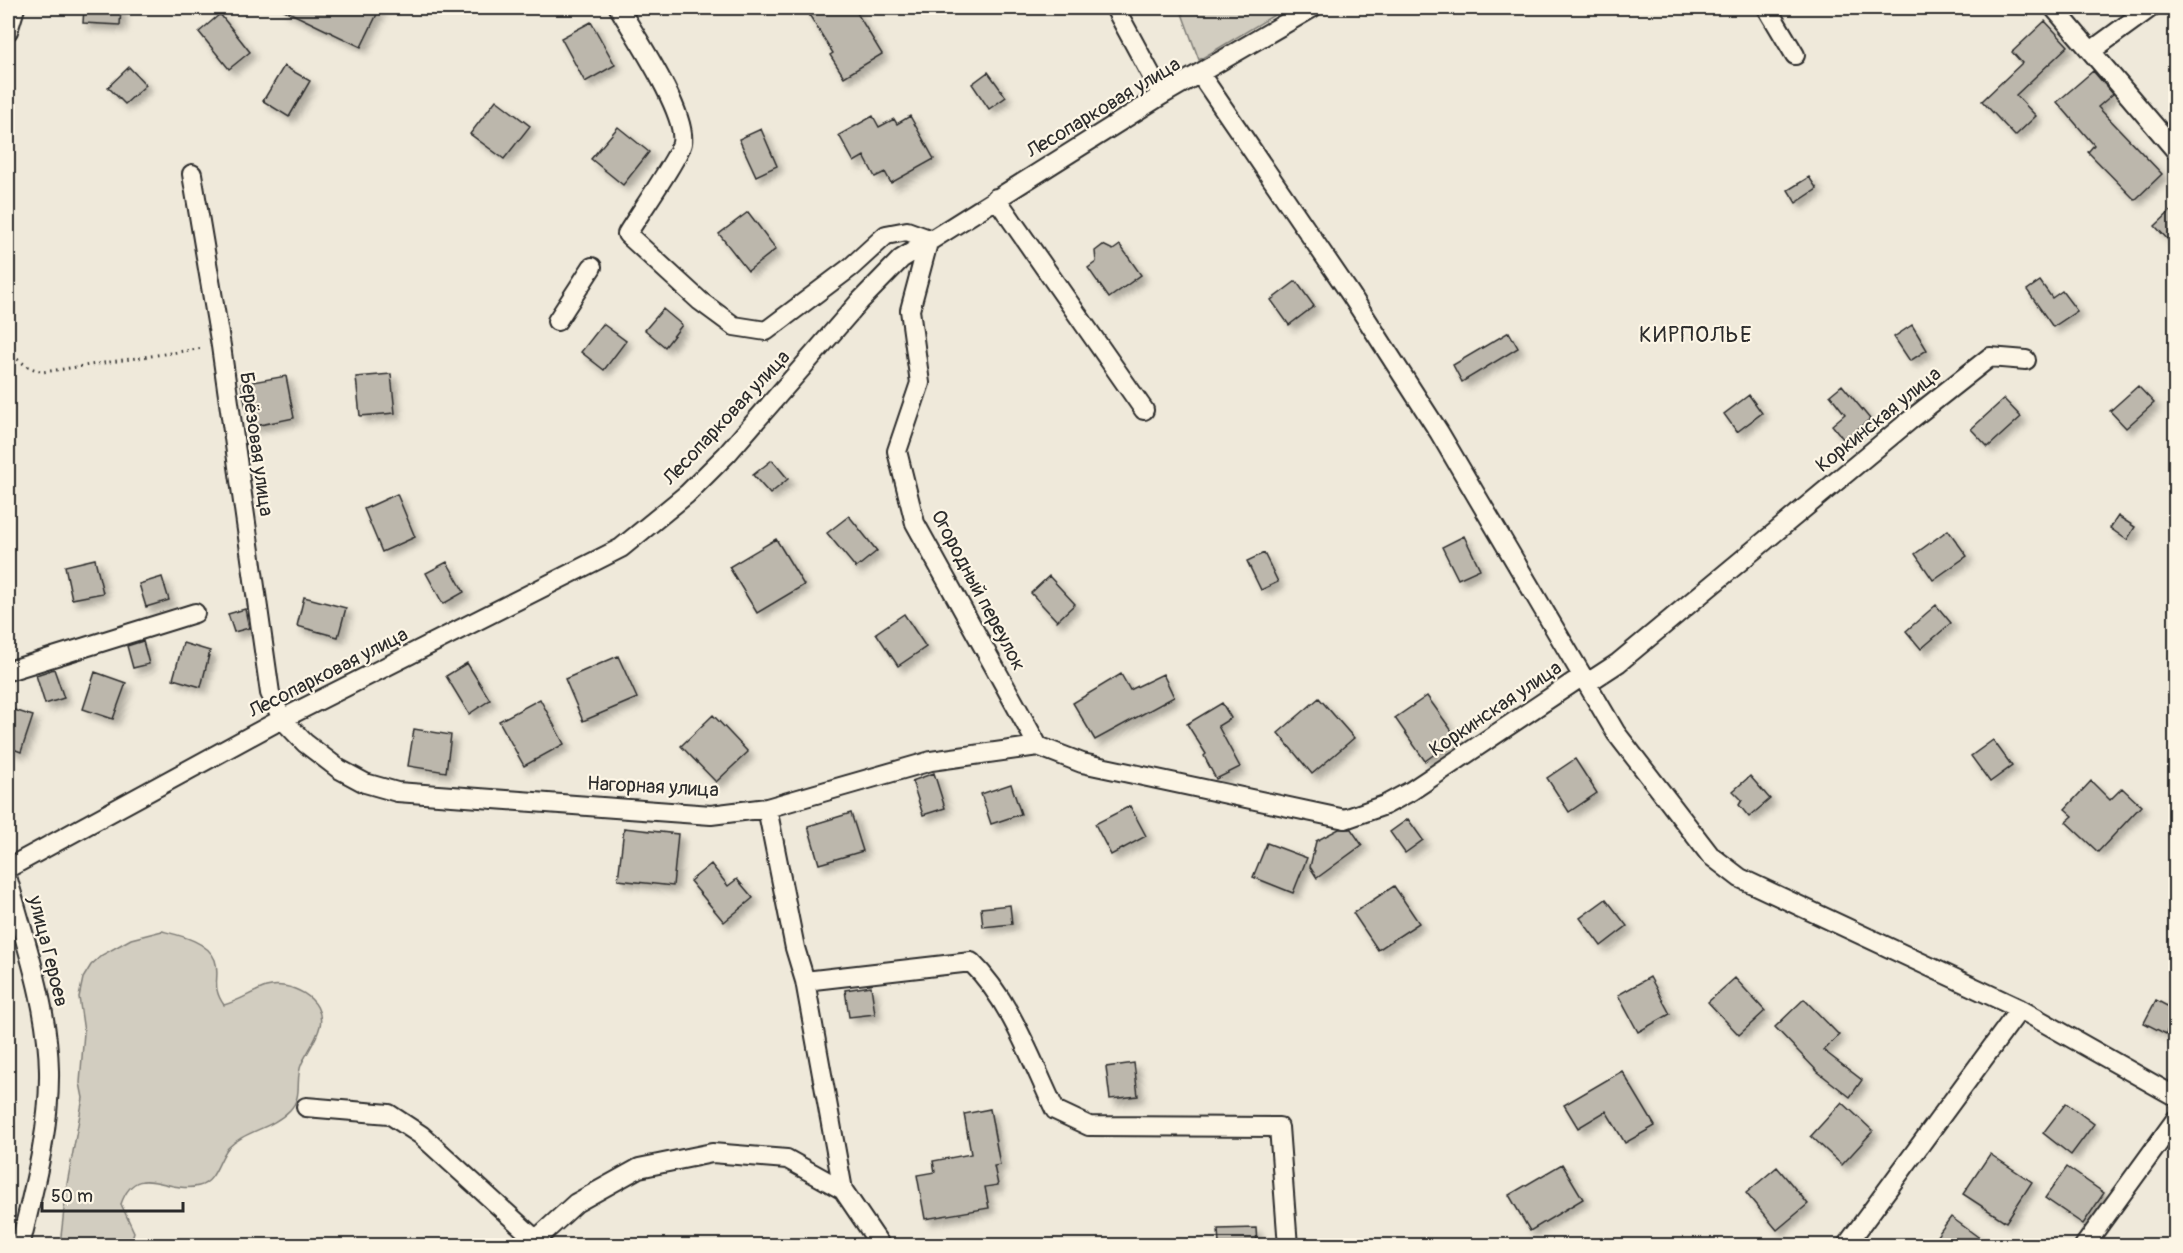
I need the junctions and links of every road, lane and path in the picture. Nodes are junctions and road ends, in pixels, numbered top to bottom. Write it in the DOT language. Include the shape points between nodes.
graph roads {
  1 [pos="15,8"];
  2 [pos="619,8"];
  3 [pos="1115,8"];
  4 [pos="1312,8"];
  5 [pos="1767,8"];
  6 [pos="2054,8"];
  7 [pos="2150,8"];
  8 [pos="8,31"];
  9 [pos="2091,51"];
  10 [pos="1795,55"];
  11 [pos="1200,75"];
  12 [pos="1162,95"];
  13 [pos="2175,151"];
  14 [pos="192,174"];
  15 [pos="996,198"];
  16 [pos="929,239"];
  17 [pos="592,267"];
  18 [pos="557,321"];
  19 [pos="221,346"];
  20 [pos="8,352"];
  21 [pos="2026,360"];
  22 [pos="1144,410"];
  23 [pos="195,614"];
  24 [pos="8,671"];
  25 [pos="1581,677"];
  26 [pos="282,719"];
  27 [pos="1038,746"];
  28 [pos="767,808"];
  29 [pos="8,868"];
  30 [pos="8,880"];
  31 [pos="805,981"];
  32 [pos="2020,1009"];
  33 [pos="2175,1096"];
  34 [pos="306,1107"];
  35 [pos="2175,1119"];
  36 [pos="843,1191"];
  37 [pos="532,1242"];
  38 [pos="20,1245"];
  39 [pos="881,1245"];
  40 [pos="1288,1245"];
  41 [pos="1846,1245"];
  42 [pos="2084,1245"];
  1 -- 8 [label="street"];
  2 -- 16 [label="street" via="682,123 682,145 627,234 700,301 734,326 766,331 886,235 907,231"];
  3 -- 12 [label="street"];
  4 -- 11 [label="street, Лесопарковая улица"];
  5 -- 10 [label="street"];
  6 -- 9 [label="street"];
  7 -- 9 [label="street"];
  9 -- 13 [label="street"];
  11 -- 12 [label="street, Лесопарковая улица"];
  11 -- 25 [label="street" via="1351,295 1439,432"];
  12 -- 15 [label="street, Лесопарковая улица"];
  14 -- 19 [label="street, Берёзовая улица"];
  15 -- 16 [label="street, Лесопарковая улица"];
  15 -- 22 [label="street"];
  16 -- 26 [label="street, Лесопарковая улица" via="902,259 860,301 727,454 638,536 572,574"];
  16 -- 27 [label="street, Огородный переулок" via="910,310 920,384 897,451 915,523"];
  17 -- 18 [label="street"];
  19 -- 20 [label="path" via="43,372 28,367"];
  19 -- 26 [label="street, Берёзовая улица" via="270,693"];
  21 -- 25 [label="street, Коркинская улица" via="1990,357 1618,663 1592,680"];
  23 -- 24 [label="street"];
  25 -- 27 [label="street, Коркинская улица" via="1411,791 1345,819 1082,763"];
  25 -- 32 [label="street" via="1648,778 1710,855 1740,878"];
  26 -- 28 [label="street, Нагорная улица" via="339,769 365,783 397,792 711,815"];
  26 -- 29 [label="street, Лесопарковая улица"];
  27 -- 28 [label="street, Нагорная улица" via="931,761"];
  28 -- 31 [label="street"];
  30 -- 38 [label="street, улица Героев" via="39,990 49,1071 42,1156"];
  31 -- 36 [label="street"];
  31 -- 40 [label="street" via="971,962 987,978 1010,1018 1055,1110 1089,1126 1279,1127"];
  32 -- 33 [label="street"];
  32 -- 41 [label="street"];
  34 -- 37 [label="street" via="389,1114 421,1135"];
  35 -- 42 [label="street"];
  36 -- 37 [label="street" via="787,1159 712,1153 639,1168 576,1203"];
  36 -- 39 [label="street"];
}
